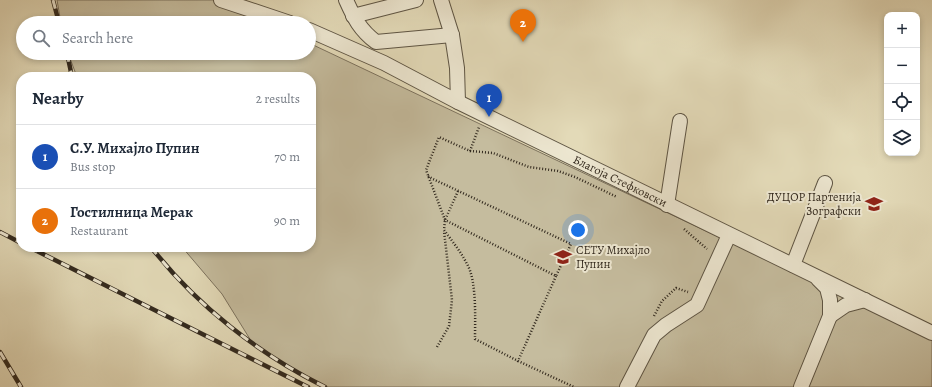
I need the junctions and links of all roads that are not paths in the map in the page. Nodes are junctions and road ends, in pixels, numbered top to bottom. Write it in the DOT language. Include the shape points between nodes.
graph roads {
  1 [pos="221,0"];
  2 [pos="346,0"];
  3 [pos="416,0"];
  4 [pos="441,0"];
  5 [pos="269,16"];
  6 [pos="353,16"];
  7 [pos="316,33"];
  8 [pos="452,35"];
  9 [pos="458,102"];
  10 [pos="680,121"];
  11 [pos="825,182"];
  12 [pos="667,205"];
  13 [pos="729,235"];
  14 [pos="793,265"];
  15 [pos="813,275"];
  16 [pos="865,300"];
  17 [pos="830,316"];
  18 [pos="932,332"];
  19 [pos="627,387"];
  20 [pos="801,387"];
  1 -- 5 [label="street"];
  2 -- 6 [label="street"];
  3 -- 6 [label="street"];
  4 -- 8 [label="street"];
  6 -- 8 [label="street" via="365,34 376,42"];
  7 -- 9 [label="street, Благоја Стефковски" via="384,63"];
  8 -- 9 [label="street" via="457,68"];
  9 -- 12 [label="street, Благоја Стефковски"];
  10 -- 12 [label="street"];
  11 -- 14 [label="street"];
  12 -- 13 [label="street, Благоја Стефковски"];
  13 -- 14 [label="street, Благоја Стефковски"];
  13 -- 19 [label="street" via="697,305 654,335"];
  14 -- 15 [label="street, Благоја Стефковски"];
  15 -- 16 [label="street, Благоја Стефковски"];
  15 -- 17 [label="street" via="827,288"];
  16 -- 17 [label="street" via="846,305"];
  16 -- 18 [label="street, Благоја Стефковски"];
  17 -- 20 [label="street"];
}
